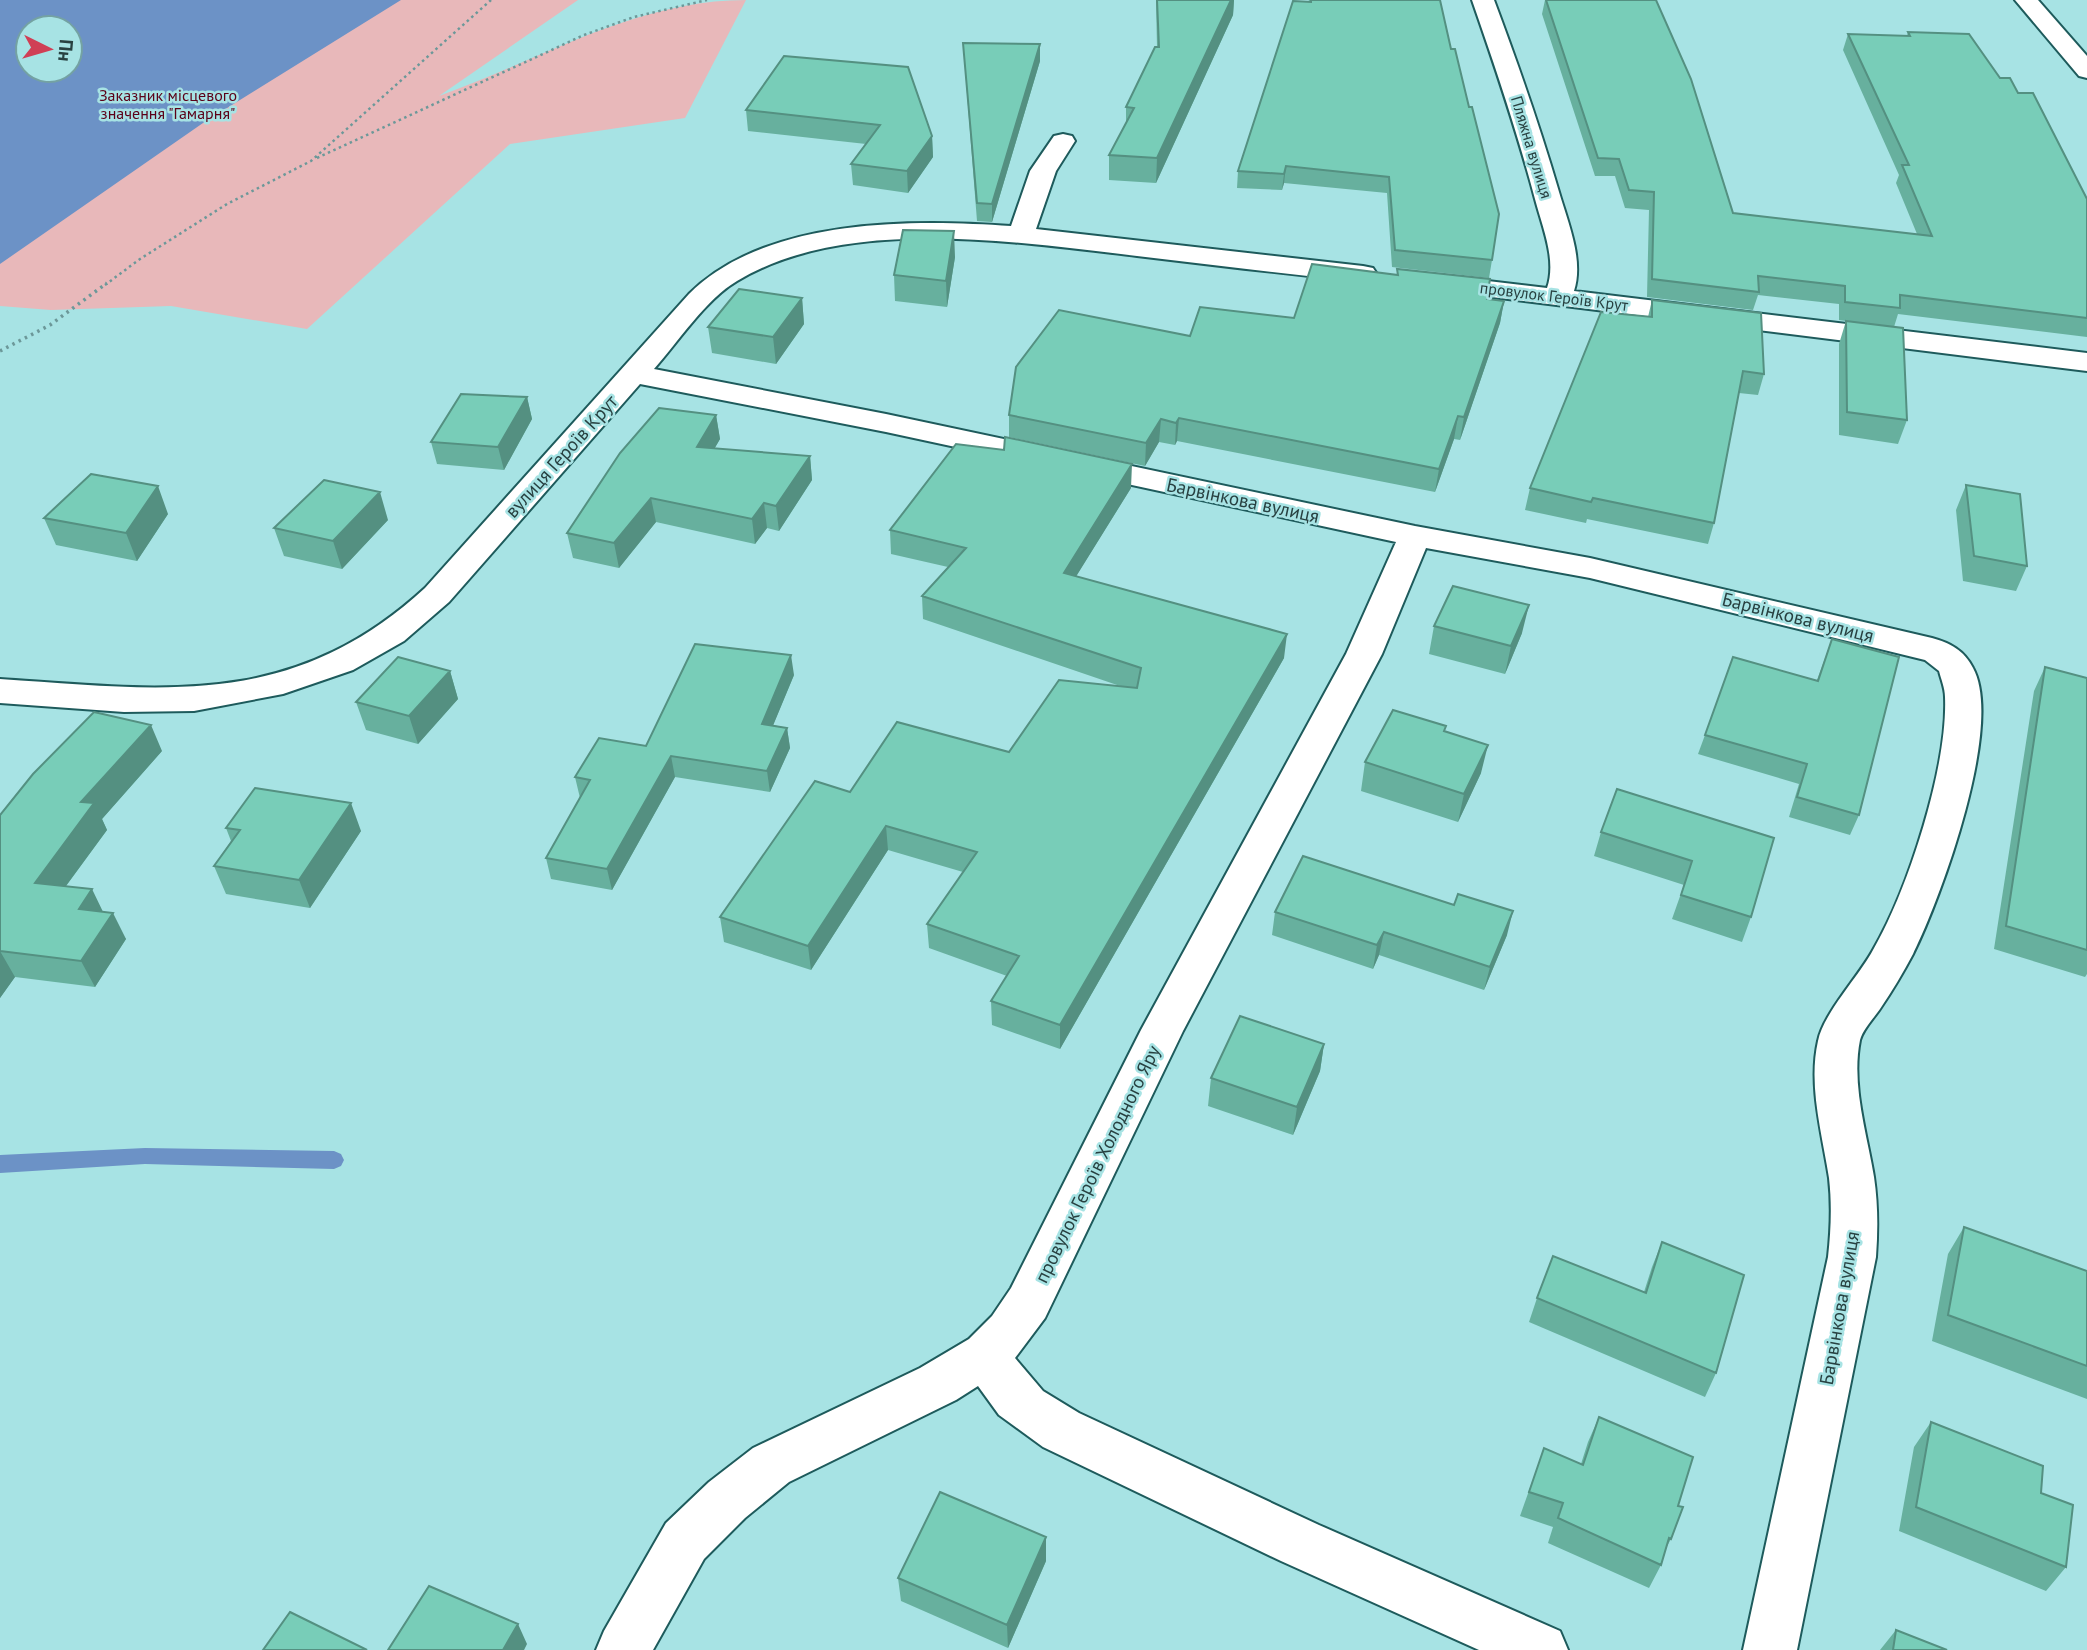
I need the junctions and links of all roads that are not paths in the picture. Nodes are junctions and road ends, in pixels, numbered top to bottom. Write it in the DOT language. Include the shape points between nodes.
graph roads {
  1 [pos="1483,0"];
  2 [pos="2026,0"];
  3 [pos="2087,71"];
  4 [pos="1063,141"];
  5 [pos="1021,235"];
  6 [pos="1558,297"];
  7 [pos="2087,362"];
  8 [pos="634,374"];
  9 [pos="1415,536"];
  10 [pos="0,691"];
  11 [pos="986,1355"];
  12 [pos="623,1650"];
  13 [pos="1541,1650"];
  14 [pos="1770,1650"];
  1 -- 6 [label="street, Пляжна вулиця" via="1525,120 1562,251 1563,282"];
  2 -- 3 [label="street"];
  4 -- 5 [label="street" via="1043,171"];
  5 -- 6 [label="street, провулок Героїв Крут"];
  5 -- 8 [label="street, вулиця Героїв Крут" via="894,232 804,246 749,262 715,284"];
  6 -- 7 [label="street, провулок Героїв Крут"];
  8 -- 9 [label="street, Барвінкова вулиця"];
  8 -- 10 [label="street, вулиця Героїв Крут" via="437,596 366,649 278,683 188,700"];
  9 -- 11 [label="street, провулок Героїв Холодного Яру" via="1364,654 1162,1030 1033,1293 1009,1331"];
  9 -- 14 [label="street, Барвінкова вулиця" via="1672,586 1929,649 1950,660 1963,684 1962,723 1948,803 1922,891 1892,954 1839,1039 1842,1129 1854,1197 1852,1257"];
  11 -- 12 [label="street, провулок Героїв Холодного Яру" via="938,1384 771,1465 727,1500 685,1541"];
  11 -- 13 [label="street" via="1009,1394 1061,1430"];
}
